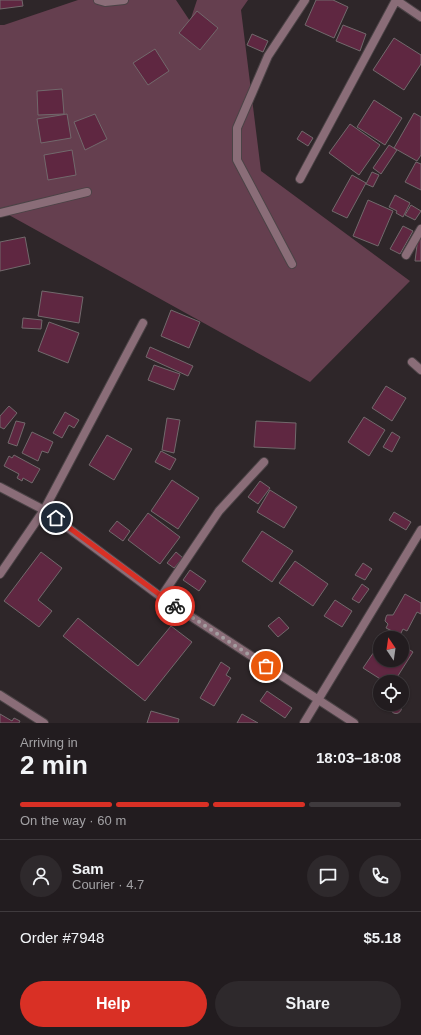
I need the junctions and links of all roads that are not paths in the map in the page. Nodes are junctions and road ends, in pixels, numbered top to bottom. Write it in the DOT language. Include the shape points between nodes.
graph roads {
  1 [pos="98,0"];
  2 [pos="124,0"];
  3 [pos="305,0"];
  4 [pos="396,0"];
  5 [pos="421,17"];
  6 [pos="300,179"];
  7 [pos="87,192"];
  8 [pos="0,213"];
  9 [pos="421,229"];
  10 [pos="406,255"];
  11 [pos="292,264"];
  12 [pos="143,323"];
  13 [pos="412,362"];
  14 [pos="421,370"];
  15 [pos="264,462"];
  16 [pos="0,487"];
  17 [pos="44,510"];
  18 [pos="421,530"];
  19 [pos="0,574"];
  20 [pos="161,597"];
  21 [pos="0,695"];
  22 [pos="318,700"];
  23 [pos="44,723"];
  24 [pos="304,723"];
  25 [pos="354,723"];
  1 -- 2 [label="street"];
  3 -- 11 [label="street" via="268,56 238,128 236,160"];
  4 -- 5 [label="street"];
  4 -- 6 [label="street"];
  7 -- 8 [label="street"];
  9 -- 10 [label="street"];
  12 -- 17 [label="street"];
  13 -- 14 [label="street"];
  15 -- 20 [label="street" via="219,511"];
  16 -- 17 [label="street"];
  17 -- 19 [label="street"];
  17 -- 20 [label="street"];
  18 -- 22 [label="street"];
  20 -- 22 [label="street"];
  21 -- 23 [label="street"];
  22 -- 24 [label="street"];
  22 -- 25 [label="street"];
}
